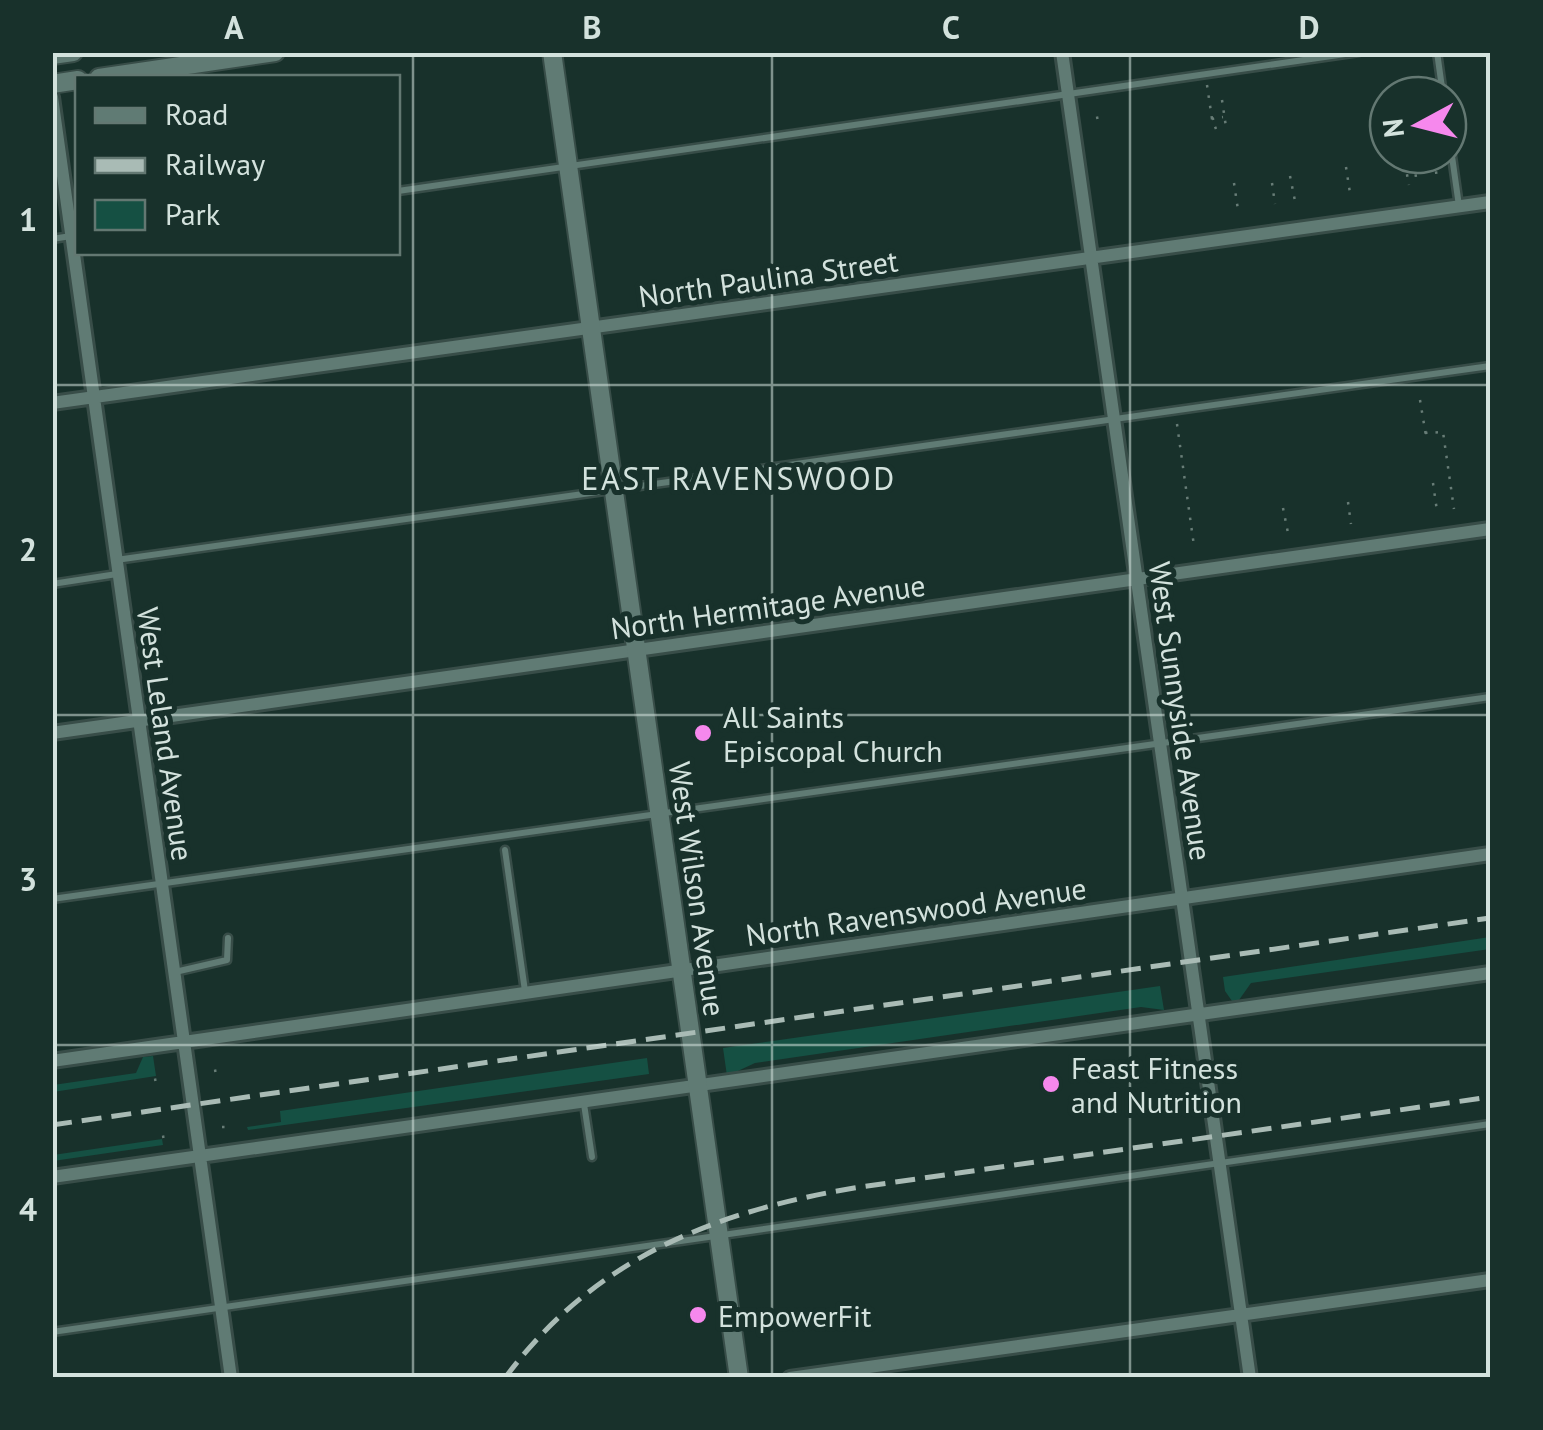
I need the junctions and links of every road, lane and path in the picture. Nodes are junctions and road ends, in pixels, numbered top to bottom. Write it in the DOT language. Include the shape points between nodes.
graph roads {
  1 [pos="73,52"];
  2 [pos="276,52"];
  3 [pos="552,52"];
  4 [pos="1062,52"];
  5 [pos="1358,52"];
  6 [pos="52,56"];
  7 [pos="119,75"];
  8 [pos="1206,75"];
  9 [pos="1068,96"];
  10 [pos="52,97"];
  11 [pos="1222,100"];
  12 [pos="1106,116"];
  13 [pos="1224,117"];
  14 [pos="1096,118"];
  15 [pos="1212,118"];
  16 [pos="1226,127"];
  17 [pos="1216,130"];
  18 [pos="1346,167"];
  19 [pos="568,168"];
  20 [pos="1407,175"];
  21 [pos="1416,175"];
  22 [pos="1436,175"];
  23 [pos="1455,175"];
  24 [pos="1290,176"];
  25 [pos="1437,181"];
  26 [pos="1234,183"];
  27 [pos="1272,183"];
  28 [pos="1417,184"];
  29 [pos="1408,185"];
  30 [pos="400,192"];
  31 [pos="1350,194"];
  32 [pos="1294,201"];
  33 [pos="1490,202"];
  34 [pos="1274,204"];
  35 [pos="1459,206"];
  36 [pos="1238,210"];
  37 [pos="75,236"];
  38 [pos="52,239"];
  39 [pos="77,255"];
  40 [pos="1091,258"];
  41 [pos="591,328"];
  42 [pos="1490,366"];
  43 [pos="94,398"];
  44 [pos="1420,400"];
  45 [pos="52,403"];
  46 [pos="1175,412"];
  47 [pos="1114,420"];
  48 [pos="1434,483"];
  49 [pos="1186,486"];
  50 [pos="1178,487"];
  51 [pos="614,490"];
  52 [pos="1348,502"];
  53 [pos="1284,508"];
  54 [pos="1454,509"];
  55 [pos="1438,511"];
  56 [pos="1190,521"];
  57 [pos="1183,522"];
  58 [pos="1351,524"];
  59 [pos="1490,528"];
  60 [pos="1288,533"];
  61 [pos="1194,546"];
  62 [pos="118,567"];
  63 [pos="1137,579"];
  64 [pos="52,584"];
  65 [pos="636,650"];
  66 [pos="1490,696"];
  67 [pos="139,720"];
  68 [pos="52,732"];
  69 [pos="1160,745"];
  70 [pos="660,815"];
  71 [pos="505,850"];
  72 [pos="1490,854"];
  73 [pos="161,884"];
  74 [pos="52,899"];
  75 [pos="1182,900"];
  76 [pos="228,938"];
  77 [pos="682,969"];
  78 [pos="174,972"];
  79 [pos="1490,973"];
  80 [pos="525,992"];
  81 [pos="1198,1014"];
  82 [pos="183,1044"];
  83 [pos="52,1062"];
  84 [pos="154,1080"];
  85 [pos="160,1080"];
  86 [pos="698,1085"];
  87 [pos="584,1101"];
  88 [pos="1490,1124"];
  89 [pos="162,1136"];
  90 [pos="168,1136"];
  91 [pos="199,1155"];
  92 [pos="592,1157"];
  93 [pos="1220,1162"];
  94 [pos="52,1177"];
  95 [pos="719,1234"];
  96 [pos="1490,1280"];
  97 [pos="221,1308"];
  98 [pos="1241,1315"];
  99 [pos="52,1332"];
  100 [pos="231,1378"];
  101 [pos="740,1378"];
  102 [pos="790,1378"];
  103 [pos="1250,1378"];
  1 -- 6 [label="street"];
  2 -- 7 [label="street"];
  3 -- 19 [label="street, West Wilson Avenue"];
  4 -- 9 [label="street, West Sunnyside Avenue"];
  5 -- 8 [label="lane"];
  8 -- 9 [label="lane"];
  8 -- 15 [label="path"];
  9 -- 19 [label="lane"];
  9 -- 40 [label="street, West Sunnyside Avenue"];
  10 -- 37 [label="street, West Leland Avenue"];
  11 -- 13 [label="path"];
  12 -- 14 [label="path"];
  13 -- 15 [label="path"];
  13 -- 16 [label="path"];
  15 -- 17 [label="path"];
  18 -- 31 [label="path"];
  19 -- 30 [label="lane"];
  19 -- 41 [label="street, West Wilson Avenue"];
  20 -- 29 [label="path"];
  21 -- 28 [label="path"];
  22 -- 25 [label="path"];
  23 -- 35 [label="lane"];
  24 -- 32 [label="path"];
  26 -- 36 [label="path"];
  27 -- 34 [label="path"];
  33 -- 35 [label="street, North Paulina Street"];
  35 -- 40 [label="street, North Paulina Street"];
  37 -- 38 [label="lane"];
  39 -- 43 [label="street, West Leland Avenue"];
  40 -- 41 [label="street, North Paulina Street"];
  40 -- 47 [label="street, West Sunnyside Avenue"];
  41 -- 43 [label="street, North Paulina Street"];
  41 -- 51 [label="street, West Wilson Avenue"];
  42 -- 46 [label="lane"];
  43 -- 45 [label="street, North Paulina Street"];
  43 -- 62 [label="street, West Leland Avenue"];
  44 -- 54 [label="path" via="1426,434 1443,432"];
  46 -- 47 [label="lane"];
  46 -- 49 [label="path"];
  47 -- 51 [label="lane"];
  47 -- 63 [label="street, West Sunnyside Avenue"];
  48 -- 55 [label="path"];
  49 -- 50 [label="path"];
  49 -- 56 [label="path"];
  51 -- 62 [label="lane"];
  51 -- 65 [label="street, West Wilson Avenue"];
  52 -- 58 [label="path"];
  53 -- 60 [label="path"];
  56 -- 57 [label="path"];
  56 -- 61 [label="path"];
  59 -- 63 [label="street, North Hermitage Avenue"];
  62 -- 64 [label="lane"];
  62 -- 67 [label="street, West Leland Avenue"];
  63 -- 65 [label="street, North Hermitage Avenue"];
  63 -- 69 [label="street, West Sunnyside Avenue"];
  65 -- 67 [label="street, North Hermitage Avenue"];
  65 -- 70 [label="street, West Wilson Avenue"];
  66 -- 69 [label="lane"];
  67 -- 68 [label="street, North Hermitage Avenue"];
  67 -- 73 [label="street, West Leland Avenue"];
  69 -- 70 [label="lane"];
  69 -- 75 [label="street, West Sunnyside Avenue"];
  70 -- 73 [label="lane"];
  70 -- 77 [label="street, West Wilson Avenue"];
  71 -- 80 [label="lane"];
  72 -- 75 [label="street, North Ravenswood Avenue"];
  73 -- 74 [label="lane"];
  73 -- 78 [label="street, West Leland Avenue"];
  75 -- 77 [label="street, North Ravenswood Avenue"];
  75 -- 81 [label="street, West Sunnyside Avenue"];
  76 -- 78 [label="lane" via="227,960"];
  77 -- 80 [label="street, North Ravenswood Avenue"];
  77 -- 86 [label="street, West Wilson Avenue"];
  78 -- 82 [label="street, West Leland Avenue"];
  79 -- 81 [label="street"];
  80 -- 82 [label="street, North Ravenswood Avenue"];
  81 -- 86 [label="street"];
  81 -- 93 [label="street, West Sunnyside Avenue"];
  82 -- 83 [label="street, North Ravenswood Avenue"];
  82 -- 91 [label="street, West Leland Avenue"];
  84 -- 85 [label="path"];
  86 -- 87 [label="street"];
  86 -- 95 [label="street, West Wilson Avenue"];
  87 -- 91 [label="street"];
  87 -- 92 [label="lane"];
  88 -- 93 [label="lane"];
  89 -- 90 [label="path"];
  91 -- 94 [label="street"];
  91 -- 97 [label="street, West Leland Avenue"];
  93 -- 95 [label="lane"];
  93 -- 98 [label="street, West Sunnyside Avenue"];
  95 -- 97 [label="lane"];
  95 -- 101 [label="street, West Wilson Avenue"];
  96 -- 98 [label="street"];
  97 -- 99 [label="lane"];
  97 -- 100 [label="street, West Leland Avenue"];
  98 -- 102 [label="street"];
  98 -- 103 [label="street, West Sunnyside Avenue"];
}
